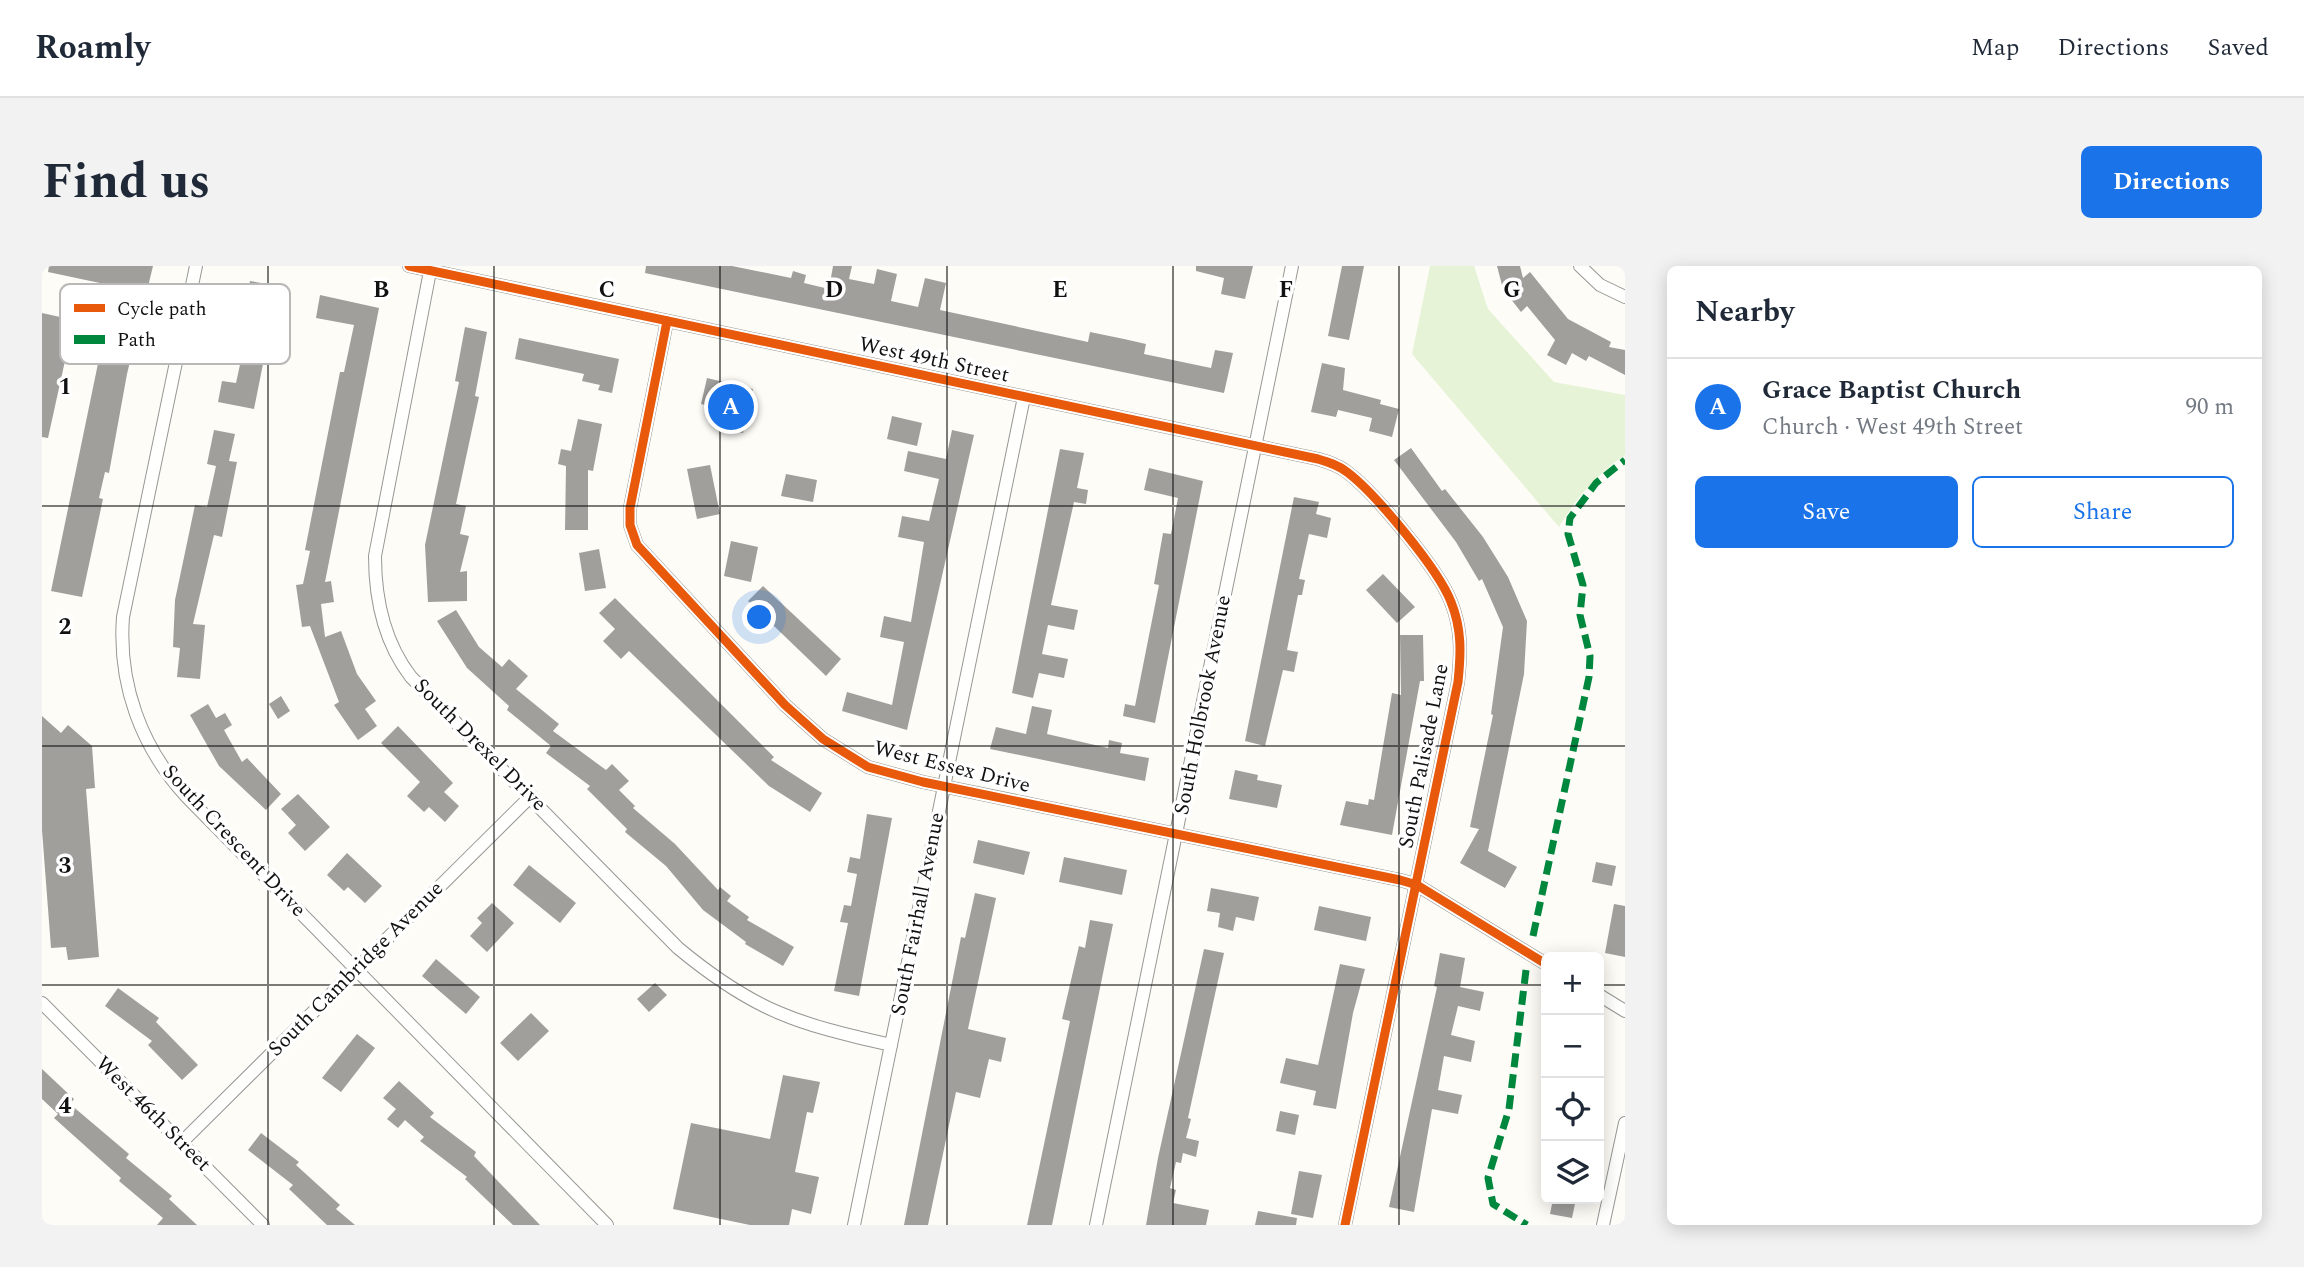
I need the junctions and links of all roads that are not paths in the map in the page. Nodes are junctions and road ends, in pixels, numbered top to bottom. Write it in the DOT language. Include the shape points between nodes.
graph roads {
  1 [pos="196,266"];
  2 [pos="409,266"];
  3 [pos="1292,266"];
  4 [pos="1580,266"];
  5 [pos="430,268"];
  6 [pos="192,284"];
  7 [pos="1625,297"];
  8 [pos="667,321"];
  9 [pos="176,364"];
  10 [pos="1024,397"];
  11 [pos="1256,445"];
  12 [pos="1417,550"];
  13 [pos="943,786"];
  14 [pos="531,796"];
  15 [pos="1177,835"];
  16 [pos="1417,886"];
  17 [pos="1541,961"];
  18 [pos="356,968"];
  19 [pos="1604,998"];
  20 [pos="42,1003"];
  21 [pos="1625,1011"];
  22 [pos="891,1045"];
  23 [pos="1625,1123"];
  24 [pos="181,1143"];
  25 [pos="263,1225"];
  26 [pos="607,1225"];
  27 [pos="854,1225"];
  28 [pos="1096,1225"];
  29 [pos="1345,1225"];
  30 [pos="1604,1225"];
  1 -- 6 [label="street, South Crescent Drive"];
  2 -- 5 [label="street, West 49th Street"];
  3 -- 11 [label="street, South Holbrook Avenue"];
  4 -- 7 [label="street" via="1600,285"];
  5 -- 8 [label="street, West 49th Street"];
  5 -- 14 [label="street, South Drexel Drive" via="375,556 377,592 392,648 403,666"];
  8 -- 10 [label="street, West 49th Street"];
  8 -- 13 [label="street, West Essex Drive" via="630,508 637,545 785,705 823,739 868,767"];
  9 -- 18 [label="street, South Crescent Drive" via="124,617 131,701 144,736 173,782"];
  10 -- 11 [label="street, West 49th Street"];
  10 -- 13 [label="street, South Fairhall Avenue"];
  11 -- 12 [label="street, West 49th Street" via="1318,458 1346,471"];
  11 -- 15 [label="street, South Holbrook Avenue"];
  12 -- 16 [label="street, South Palisade Lane" via="1447,592 1461,647"];
  13 -- 15 [label="street, West Essex Drive"];
  13 -- 22 [label="street, South Fairhall Avenue"];
  14 -- 18 [label="street, South Cambridge Avenue"];
  14 -- 22 [label="street, South Drexel Drive" via="678,948 733,990 800,1023"];
  15 -- 16 [label="street, West Essex Drive"];
  15 -- 28 [label="street, South Holbrook Avenue"];
  16 -- 17 [label="street, West Essex Drive"];
  16 -- 29 [label="street, South Palisade Lane"];
  18 -- 24 [label="street, South Cambridge Avenue"];
  18 -- 26 [label="street, South Crescent Drive"];
  19 -- 21 [label="street"];
  20 -- 24 [label="street, West 46th Street"];
  22 -- 27 [label="street, South Fairhall Avenue"];
  23 -- 30 [label="street"];
  24 -- 25 [label="street, West 46th Street"];
}
